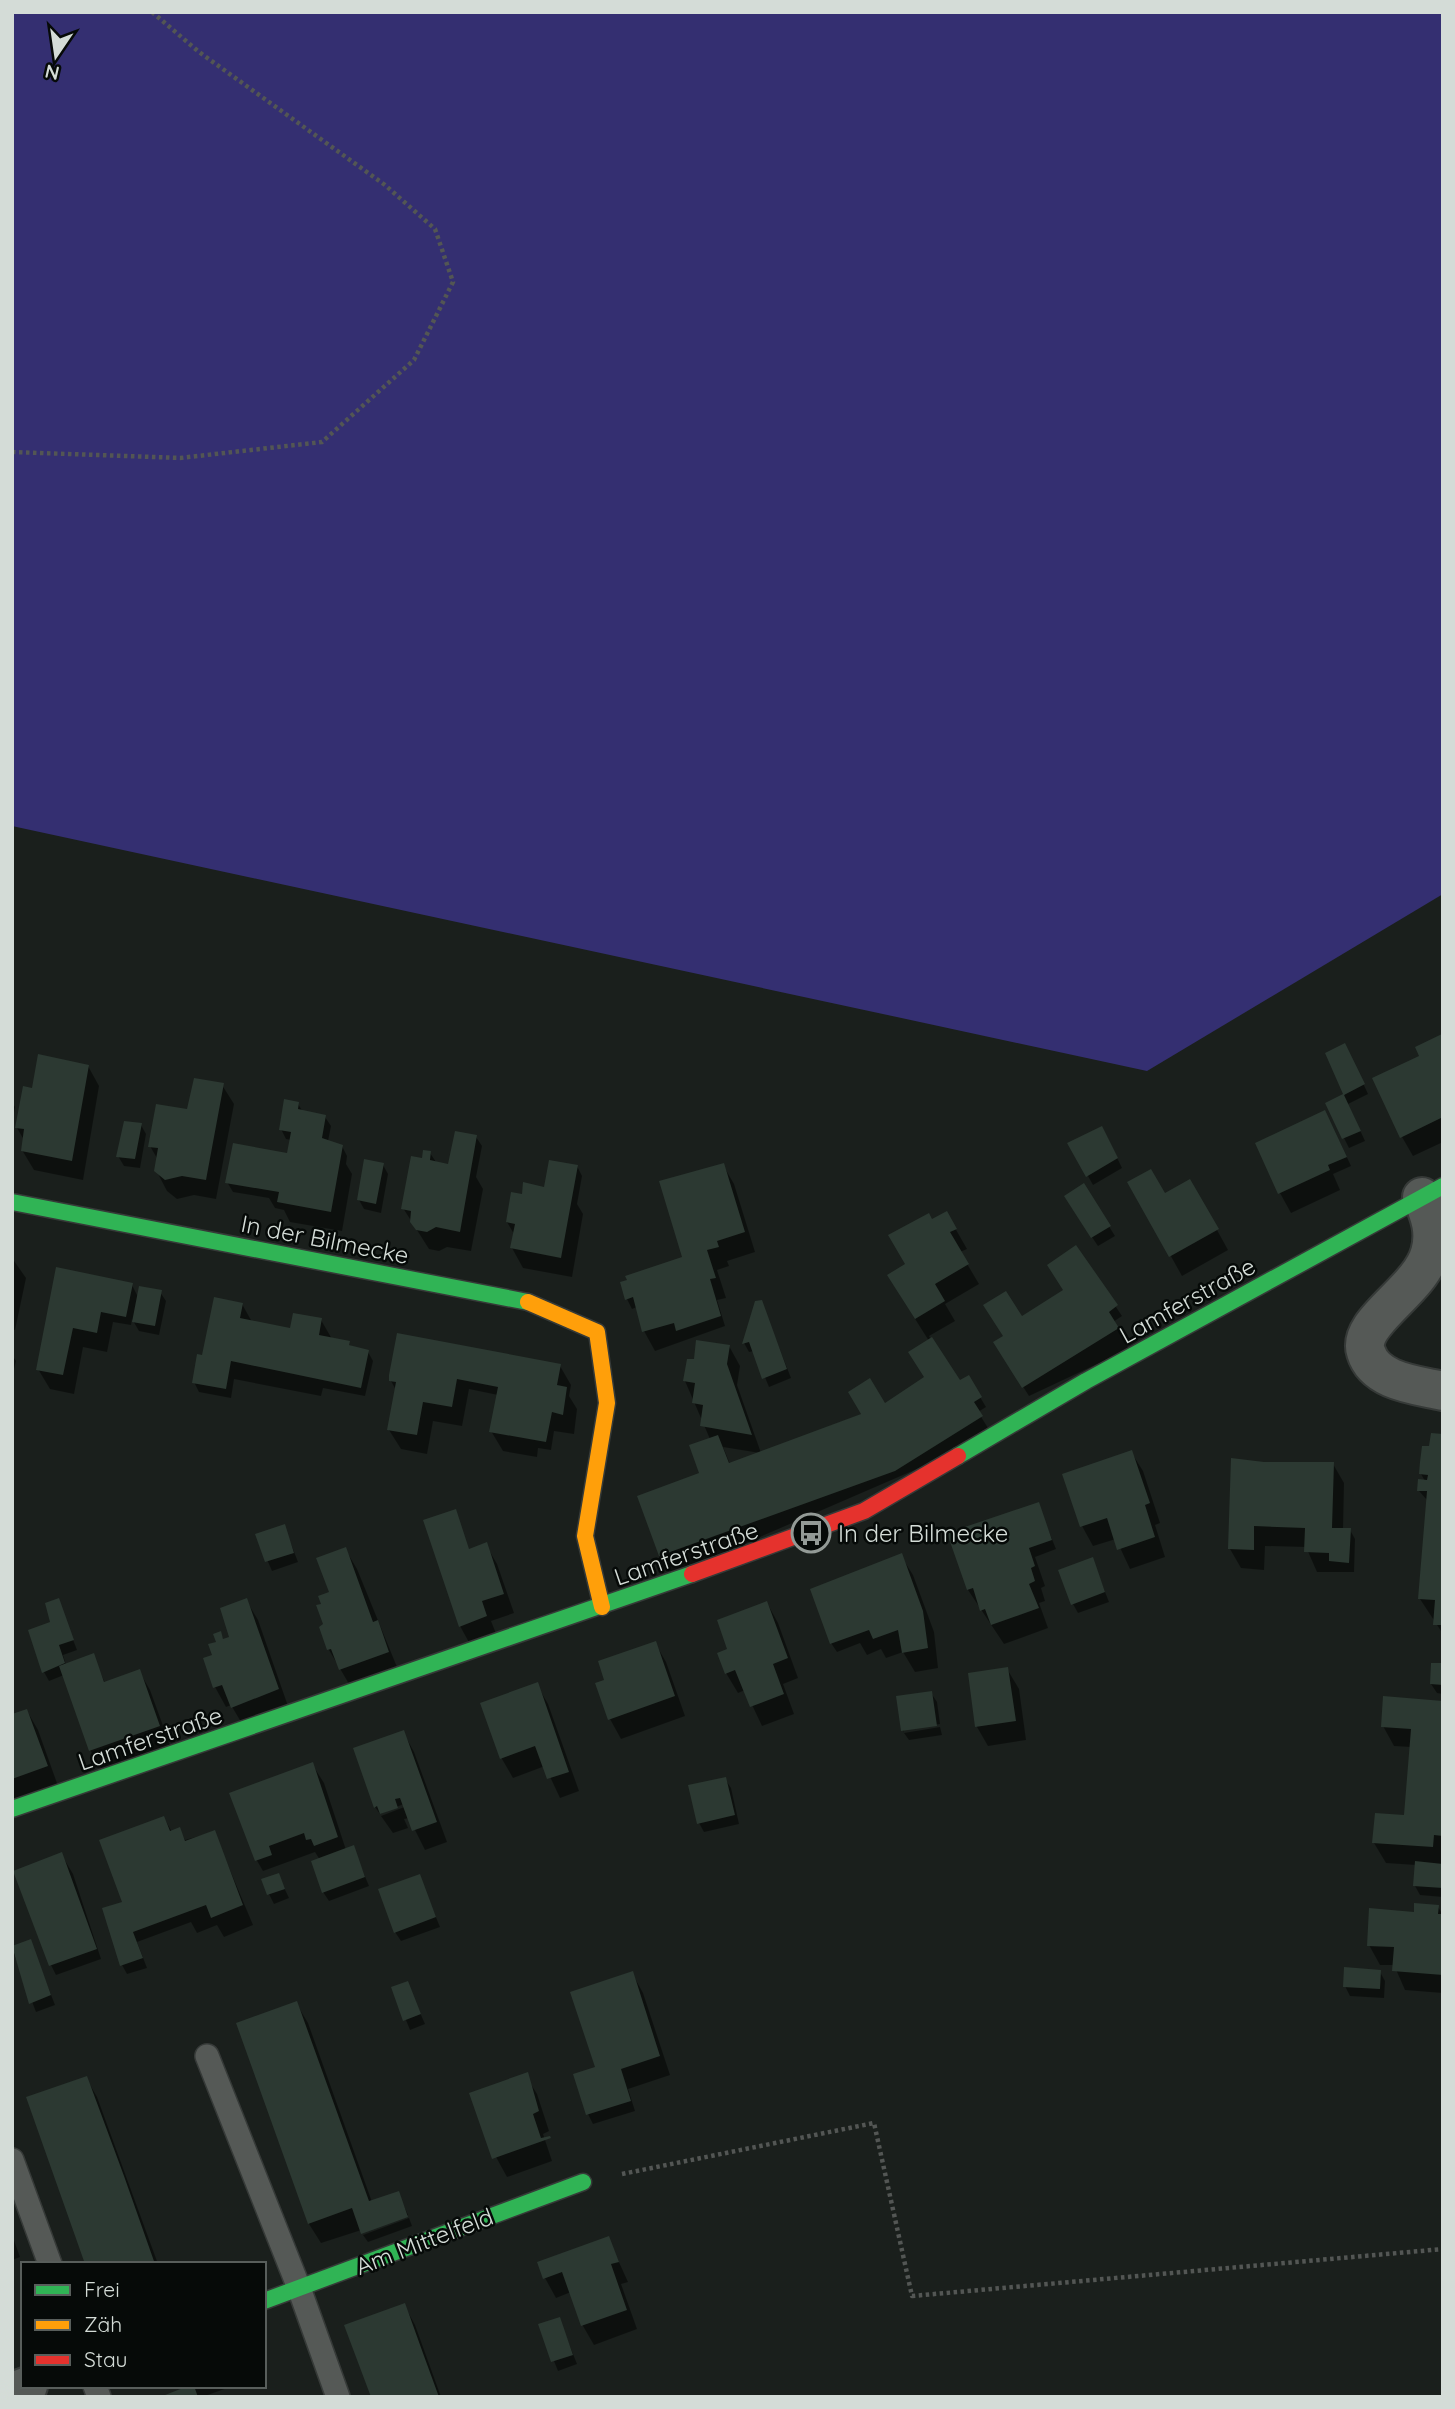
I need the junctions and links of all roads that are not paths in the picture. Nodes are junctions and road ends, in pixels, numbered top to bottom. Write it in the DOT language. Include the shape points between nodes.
graph roads {
  1 [pos="1432,1191"];
  2 [pos="12,1202"];
  3 [pos="1443,1391"];
  4 [pos="602,1607"];
  5 [pos="12,1809"];
  6 [pos="207,2056"];
  7 [pos="12,2160"];
  8 [pos="583,2182"];
  9 [pos="49,2262"];
  10 [pos="299,2288"];
  11 [pos="266,2300"];
  12 [pos="338,2397"];
  1 -- 3 [label="street" via="1430,1255 1408,1291 1367,1330 1363,1345 1368,1361 1383,1374"];
  1 -- 4 [label="street, Lamferstraße" via="1086,1381 864,1511"];
  2 -- 4 [label="street, In der Bilmecke" via="537,1304 597,1332 607,1404 585,1536"];
  4 -- 5 [label="street, Lamferstraße"];
  6 -- 10 [label="lane"];
  7 -- 9 [label="lane"];
  8 -- 10 [label="street, Am Mittelfeld"];
  10 -- 11 [label="street, Am Mittelfeld"];
  10 -- 12 [label="lane"];
}
